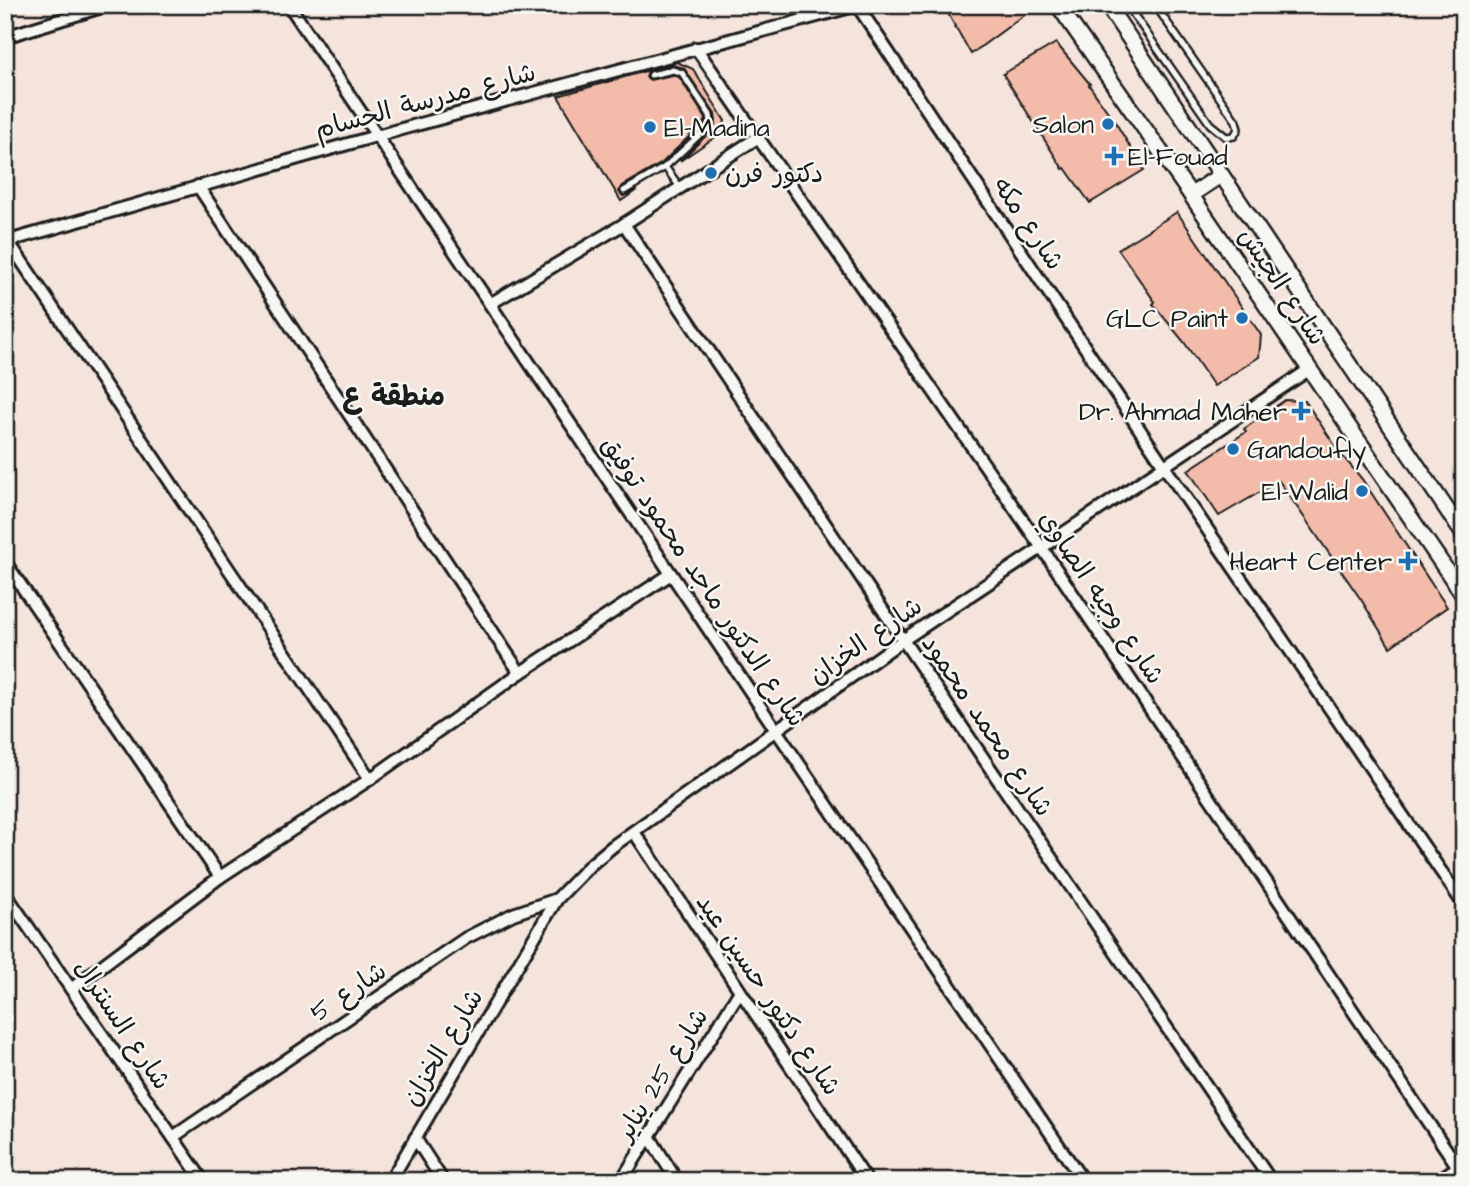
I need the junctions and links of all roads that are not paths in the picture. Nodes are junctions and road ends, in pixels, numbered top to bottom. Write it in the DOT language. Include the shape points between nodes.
graph roads {
  1 [pos="108,5"];
  2 [pos="289,5"];
  3 [pos="857,5"];
  4 [pos="1058,5"];
  5 [pos="1107,5"];
  6 [pos="1128,5"];
  7 [pos="1155,5"];
  8 [pos="5,37"];
  9 [pos="696,48"];
  10 [pos="681,53"];
  11 [pos="679,71"];
  12 [pos="651,75"];
  13 [pos="1210,124"];
  14 [pos="1194,135"];
  15 [pos="376,136"];
  16 [pos="757,138"];
  17 [pos="665,167"];
  18 [pos="1221,175"];
  19 [pos="198,186"];
  20 [pos="680,187"];
  21 [pos="624,191"];
  22 [pos="1191,195"];
  23 [pos="624,224"];
  24 [pos="6,242"];
  25 [pos="490,304"];
  26 [pos="1310,369"];
  27 [pos="1164,466"];
  28 [pos="1464,536"];
  29 [pos="1042,548"];
  30 [pos="5,562"];
  31 [pos="671,573"];
  32 [pos="1464,596"];
  33 [pos="902,640"];
  34 [pos="520,673"];
  35 [pos="776,730"];
  36 [pos="370,779"];
  37 [pos="634,832"];
  38 [pos="220,877"];
  39 [pos="5,893"];
  40 [pos="557,899"];
  41 [pos="1464,905"];
  42 [pos="71,989"];
  43 [pos="740,991"];
  44 [pos="649,1136"];
  45 [pos="173,1137"];
  46 [pos="415,1138"];
  47 [pos="1461,1172"];
  48 [pos="203,1181"];
  49 [pos="390,1181"];
  50 [pos="443,1181"];
  51 [pos="621,1181"];
  52 [pos="677,1181"];
  53 [pos="867,1181"];
  54 [pos="1083,1181"];
  55 [pos="1271,1181"];
  56 [pos="1437,1181"];
  1 -- 8 [label="street"];
  2 -- 15 [label="street, شارع الدكتور ماجد محمود توفيق"];
  3 -- 9 [label="street, شارع مدرسة الحسام"];
  3 -- 27 [label="street, شارع مكه"];
  4 -- 22 [label="street, شارع الجيش"];
  5 -- 14 [label="street, شارع الجيش"];
  6 -- 13 [label="lane"];
  7 -- 13 [label="lane" via="1238,129 1234,136 1226,136"];
  9 -- 10 [label="street, شارع مدرسة الحسام"];
  9 -- 16 [label="street, شارع وجيه الصاوي"];
  10 -- 11 [label="lane"];
  10 -- 15 [label="street, شارع مدرسة الحسام"];
  11 -- 12 [label="lane"];
  11 -- 17 [label="lane" via="712,121"];
  13 -- 14 [label="lane"];
  14 -- 18 [label="street, شارع الجيش"];
  15 -- 19 [label="street, شارع مدرسة الحسام"];
  15 -- 25 [label="street, شارع الدكتور ماجد محمود توفيق"];
  16 -- 20 [label="street"];
  16 -- 29 [label="street, شارع وجيه الصاوي"];
  17 -- 20 [label="lane"];
  17 -- 21 [label="lane"];
  18 -- 22 [label="street"];
  18 -- 28 [label="street, شارع الجيش"];
  19 -- 24 [label="street, شارع مدرسة الحسام"];
  19 -- 34 [label="street"];
  20 -- 23 [label="street"];
  22 -- 26 [label="street, شارع الجيش"];
  23 -- 25 [label="street"];
  23 -- 33 [label="street, شارع محمد محمود"];
  24 -- 36 [label="street"];
  25 -- 31 [label="street, شارع الدكتور ماجد محمود توفيق"];
  26 -- 27 [label="street, شارع الخزان"];
  26 -- 32 [label="street, شارع الجيش"];
  27 -- 29 [label="street, شارع الخزان"];
  27 -- 41 [label="street, شارع مكه"];
  29 -- 33 [label="street, شارع الخزان"];
  29 -- 47 [label="street, شارع وجيه الصاوي"];
  30 -- 38 [label="street"];
  31 -- 34 [label="street"];
  31 -- 35 [label="street, شارع الدكتور ماجد محمود توفيق"];
  33 -- 35 [label="street, شارع الخزان"];
  33 -- 55 [label="street, شارع محمد محمود"];
  34 -- 36 [label="street"];
  35 -- 37 [label="street, شارع الخزان"];
  35 -- 54 [label="street, شارع الدكتور ماجد محمود توفيق"];
  36 -- 38 [label="street"];
  37 -- 40 [label="street, شارع الخزان" via="589,866"];
  37 -- 43 [label="street, شارع دكتور حسين عيد"];
  38 -- 42 [label="street"];
  39 -- 42 [label="street, شارع السنترال"];
  40 -- 45 [label="street, شارع 5" via="513,914 466,938"];
  40 -- 46 [label="street, شارع الخزان"];
  42 -- 45 [label="street, شارع السنترال"];
  43 -- 44 [label="street, شارع 25 يناير"];
  43 -- 53 [label="street, شارع دكتور حسين عيد"];
  44 -- 51 [label="street, شارع 25 يناير"];
  44 -- 52 [label="street"];
  45 -- 48 [label="street, شارع السنترال"];
  46 -- 49 [label="street, شارع الخزان"];
  46 -- 50 [label="street"];
  47 -- 56 [label="street"];
}
